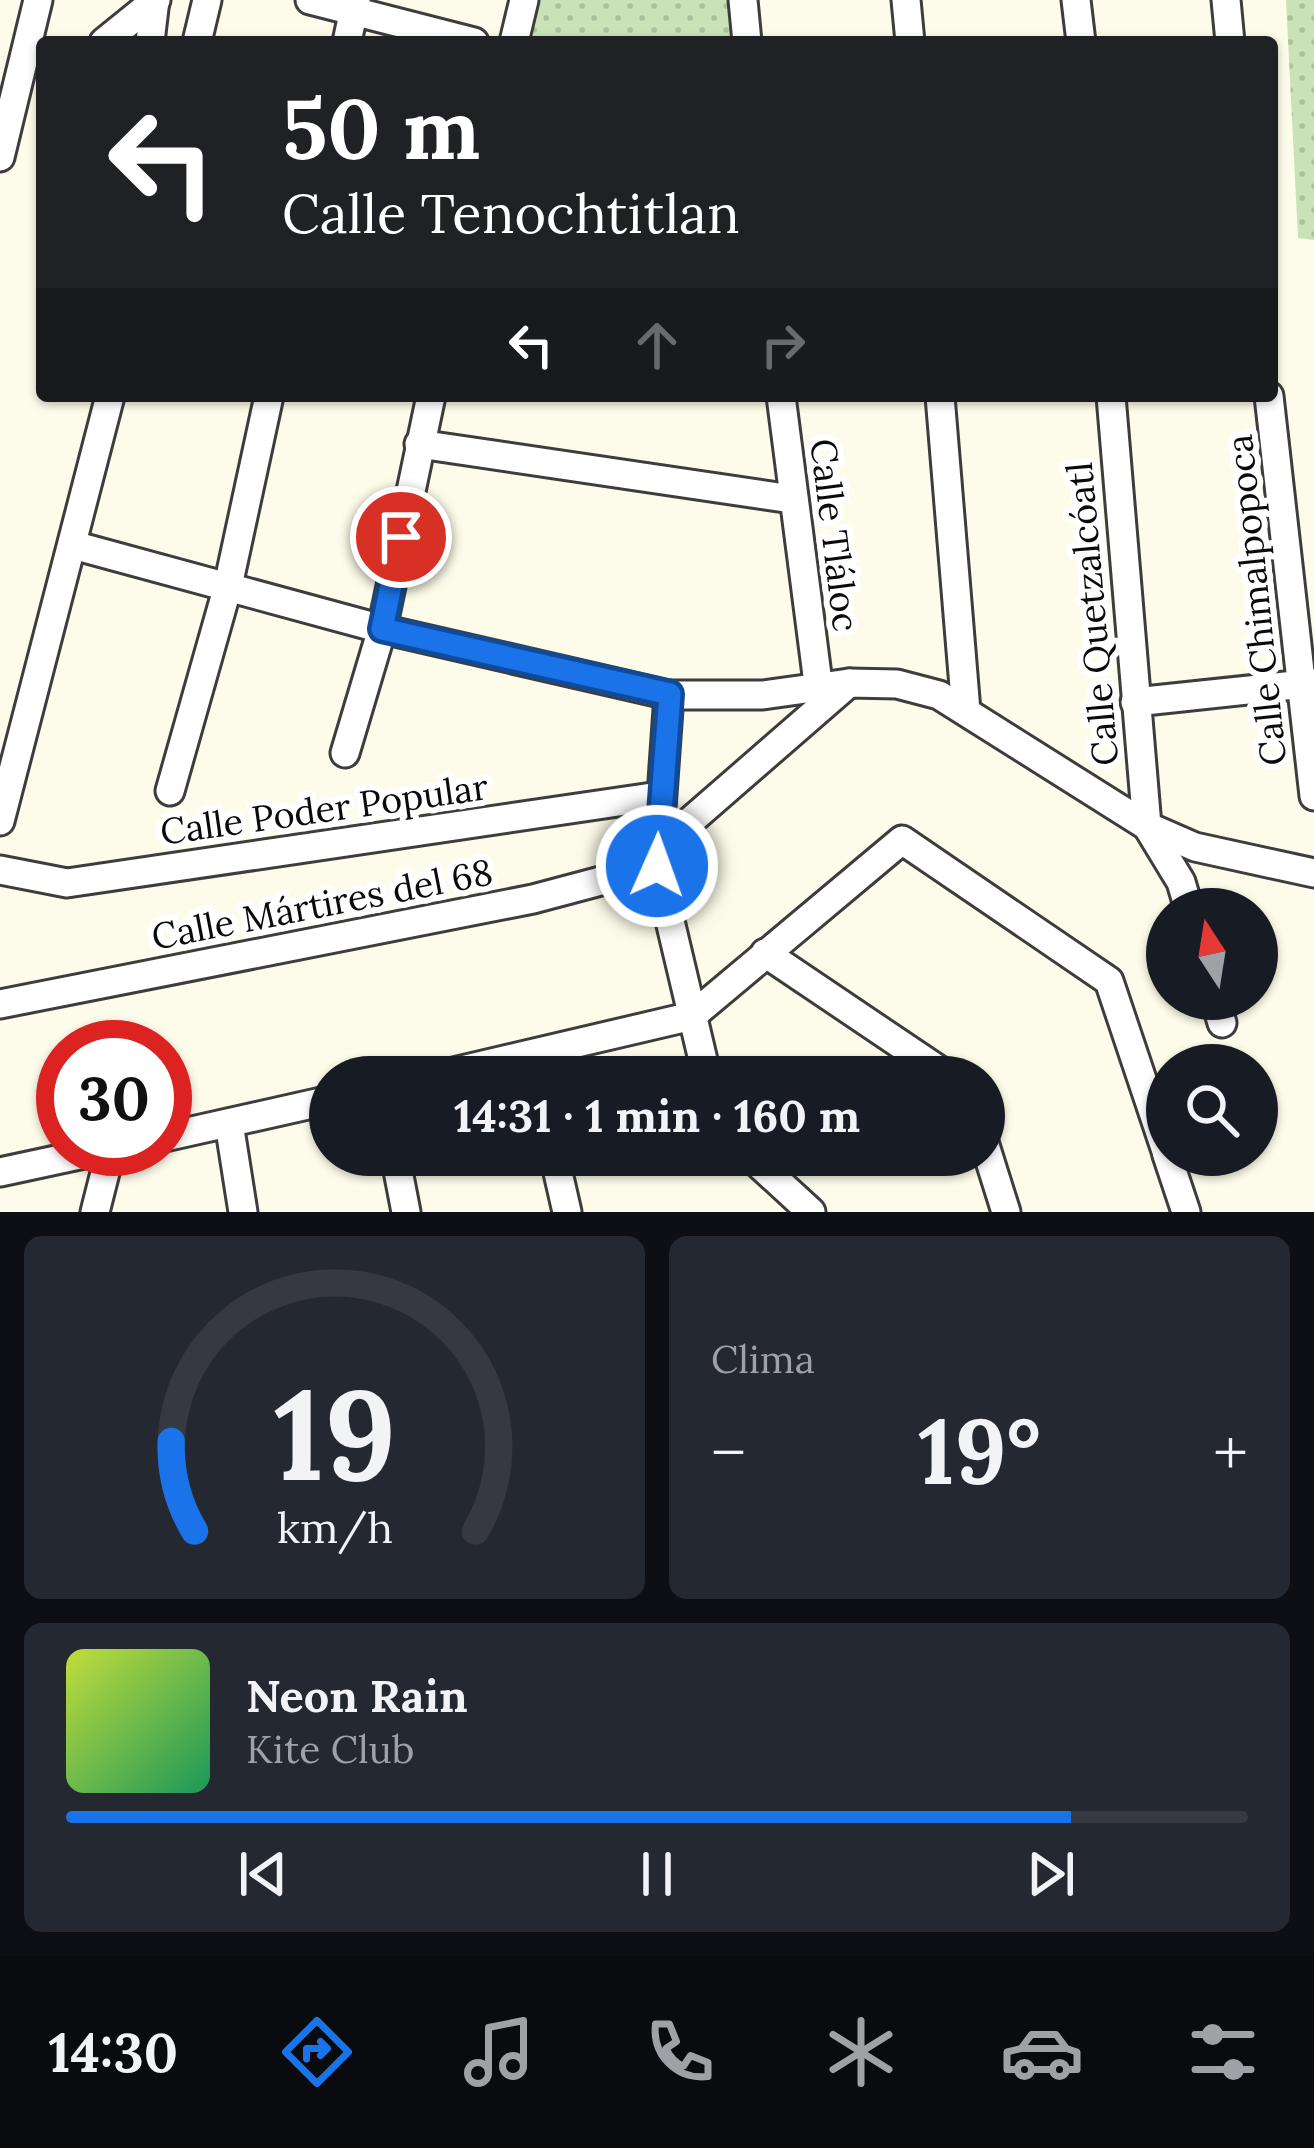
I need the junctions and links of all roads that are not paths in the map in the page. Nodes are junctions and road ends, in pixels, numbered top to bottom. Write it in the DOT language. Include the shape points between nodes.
graph roads {
  1 [pos="38,0"];
  2 [pos="155,0"];
  3 [pos="207,0"];
  4 [pos="310,0"];
  5 [pos="524,0"];
  6 [pos="742,0"];
  7 [pos="906,0"];
  8 [pos="1076,0"];
  9 [pos="1226,0"];
  10 [pos="355,6"];
  11 [pos="111,36"];
  12 [pos="151,36"];
  13 [pos="198,36"];
  14 [pos="348,36"];
  15 [pos="454,36"];
  16 [pos="515,36"];
  17 [pos="745,36"];
  18 [pos="909,36"];
  19 [pos="1080,36"];
  20 [pos="1229,36"];
  21 [pos="0,56"];
  22 [pos="28,98"];
  23 [pos="0,157"];
  24 [pos="109,402"];
  25 [pos="268,402"];
  26 [pos="430,402"];
  27 [pos="782,402"];
  28 [pos="940,402"];
  29 [pos="1111,402"];
  30 [pos="1270,402"];
  31 [pos="419,444"];
  32 [pos="792,499"];
  33 [pos="73,545"];
  34 [pos="227,586"];
  35 [pos="382,629"];
  36 [pos="849,682"];
  37 [pos="818,683"];
  38 [pos="1308,684"];
  39 [pos="670,694"];
  40 [pos="1135,702"];
  41 [pos="966,711"];
  42 [pos="10,745"];
  43 [pos="345,753"];
  44 [pos="170,791"];
  45 [pos="659,796"];
  46 [pos="1314,796"];
  47 [pos="0,821"];
  48 [pos="1147,826"];
  49 [pos="657,858"];
  50 [pos="0,870"];
  51 [pos="1314,873"];
  52 [pos="1183,888"];
  53 [pos="765,953"];
  54 [pos="0,1004"];
  55 [pos="692,1016"];
  56 [pos="563,1056"];
  57 [pos="702,1056"];
  58 [pos="918,1056"];
  59 [pos="1146,1091"];
  60 [pos="309,1105"];
  61 [pos="229,1123"];
  62 [pos="192,1131"];
  63 [pos="36,1164"];
  64 [pos="0,1172"];
  65 [pos="103,1176"];
  66 [pos="399,1176"];
  67 [pos="559,1176"];
  68 [pos="772,1176"];
  69 [pos="995,1176"];
  70 [pos="1174,1176"];
  71 [pos="95,1212"];
  72 [pos="243,1212"];
  73 [pos="406,1212"];
  74 [pos="567,1212"];
  75 [pos="811,1212"];
  76 [pos="1006,1212"];
  77 [pos="1186,1212"];
  1 -- 22 [label="street"];
  2 -- 11 [label="street"];
  2 -- 12 [label="street"];
  3 -- 13 [label="street"];
  4 -- 10 [label="street"];
  5 -- 16 [label="street"];
  6 -- 17 [label="street"];
  7 -- 18 [label="street"];
  8 -- 19 [label="street"];
  9 -- 20 [label="street"];
  10 -- 14 [label="street"];
  10 -- 15 [label="street"];
  21 -- 22 [label="street"];
  22 -- 23 [label="street"];
  24 -- 33 [label="street"];
  25 -- 34 [label="street"];
  26 -- 31 [label="street"];
  27 -- 32 [label="street, Calle Tláloc"];
  28 -- 41 [label="street"];
  29 -- 40 [label="street, Calle Quetzalcóatl"];
  30 -- 38 [label="street, Calle Chimalpopoca"];
  31 -- 32 [label="street"];
  31 -- 35 [label="street"];
  32 -- 37 [label="street, Calle Tláloc"];
  33 -- 34 [label="street, Calle Quetzalcóatl"];
  33 -- 42 [label="street"];
  34 -- 35 [label="street, Calle Quetzalcóatl"];
  34 -- 44 [label="street"];
  35 -- 39 [label="street, Calle Quetzalcóatl"];
  35 -- 43 [label="street"];
  36 -- 37 [label="street, Calle Quetzalcóatl"];
  36 -- 41 [label="street, Calle Quetzalcóatl" via="897,684"];
  36 -- 49 [label="street"];
  37 -- 39 [label="street, Calle Quetzalcóatl" via="763,694"];
  38 -- 40 [label="street"];
  38 -- 46 [label="street, Calle Chimalpopoca"];
  39 -- 45 [label="street"];
  40 -- 48 [label="street, Calle Quetzalcóatl"];
  41 -- 48 [label="street, Calle Quetzalcóatl"];
  42 -- 47 [label="street"];
  45 -- 49 [label="street"];
  45 -- 50 [label="street, Calle Poder Popular" via="68,883"];
  48 -- 51 [label="street, Calle Quetzalcóatl" via="1195,847"];
  48 -- 52 [label="street"];
  49 -- 54 [label="street, Calle Mártires del 68" via="533,899"];
  49 -- 55 [label="street"];
  53 -- 55 [label="street"];
  53 -- 58 [label="street"];
  53 -- 59 [label="street" via="902,840 1109,981"];
  55 -- 56 [label="street"];
  55 -- 57 [label="street"];
  60 -- 61 [label="street"];
  61 -- 62 [label="street"];
  61 -- 72 [label="street"];
  63 -- 64 [label="street"];
  65 -- 71 [label="street"];
  66 -- 73 [label="street"];
  67 -- 74 [label="street"];
  68 -- 75 [label="street"];
  69 -- 76 [label="street"];
  70 -- 77 [label="street"];
}
